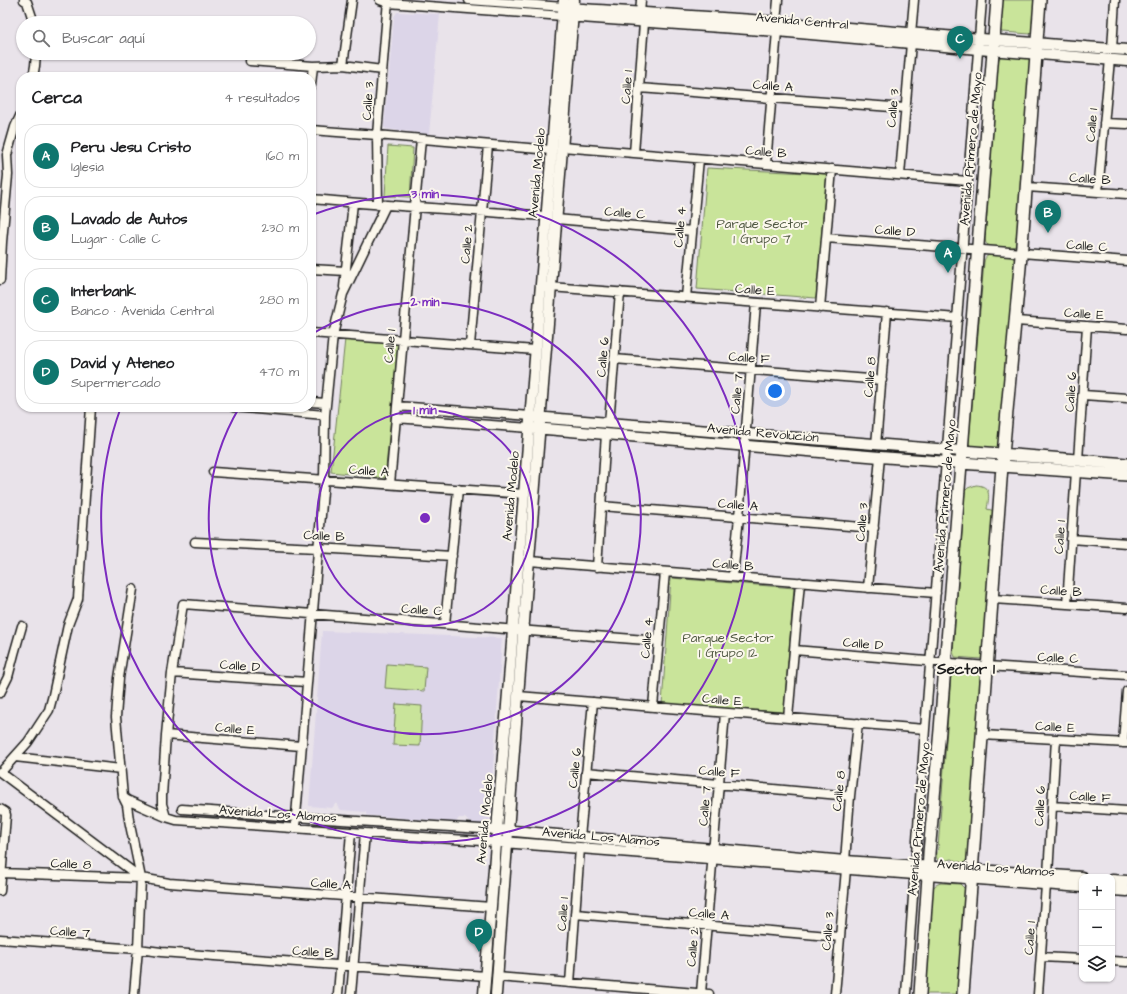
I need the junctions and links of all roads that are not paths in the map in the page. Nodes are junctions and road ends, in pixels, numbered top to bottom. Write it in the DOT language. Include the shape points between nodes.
graph roads {
  1 [pos="352,0"];
  2 [pos="469,0"];
  3 [pos="641,0"];
  4 [pos="778,0"];
  5 [pos="914,0"];
  6 [pos="982,0"];
  7 [pos="997,0"];
  8 [pos="1040,0"];
  9 [pos="1115,0"];
  10 [pos="27,1"];
  11 [pos="385,1"];
  12 [pos="495,1"];
  13 [pos="569,8"];
  14 [pos="32,16"];
  15 [pos="642,18"];
  16 [pos="776,26"];
  17 [pos="911,38"];
  18 [pos="978,44"];
  19 [pos="994,45"];
  20 [pos="1037,48"];
  21 [pos="1112,49"];
  22 [pos="1127,50"];
  23 [pos="35,60"];
  24 [pos="1110,60"];
  25 [pos="250,61"];
  26 [pos="1127,61"];
  27 [pos="343,65"];
  28 [pos="313,66"];
  29 [pos="382,70"];
  30 [pos="34,72"];
  31 [pos="312,72"];
  32 [pos="639,88"];
  33 [pos="771,98"];
  34 [pos="905,108"];
  35 [pos="1104,123"];
  36 [pos="1127,124"];
  37 [pos="16,125"];
  38 [pos="316,130"];
  39 [pos="377,135"];
  40 [pos="421,138"];
  41 [pos="488,145"];
  42 [pos="557,149"];
  43 [pos="634,153"];
  44 [pos="699,159"];
  45 [pos="766,164"];
  46 [pos="832,170"];
  47 [pos="900,175"];
  48 [pos="968,181"];
  49 [pos="1027,186"];
  50 [pos="1098,192"];
  51 [pos="1127,194"];
  52 [pos="316,199"];
  53 [pos="353,203"];
  54 [pos="382,205"];
  55 [pos="415,207"];
  56 [pos="482,211"];
  57 [pos="551,218"];
  58 [pos="692,231"];
  59 [pos="826,238"];
  60 [pos="963,248"];
  61 [pos="978,249"];
  62 [pos="1022,253"];
  63 [pos="1127,261"];
  64 [pos="316,268"];
  65 [pos="346,271"];
  66 [pos="0,280"];
  67 [pos="550,287"];
  68 [pos="620,292"];
  69 [pos="343,294"];
  70 [pos="686,297"];
  71 [pos="756,302"];
  72 [pos="820,308"];
  73 [pos="887,312"];
  74 [pos="958,318"];
  75 [pos="1016,321"];
  76 [pos="1087,326"];
  77 [pos="1127,329"];
  78 [pos="316,333"];
  79 [pos="333,335"];
  80 [pos="403,340"];
  81 [pos="470,345"];
  82 [pos="535,350"];
  83 [pos="614,359"];
  84 [pos="751,370"];
  85 [pos="882,380"];
  86 [pos="1083,395"];
  87 [pos="1127,398"];
  88 [pos="316,402"];
  89 [pos="326,403"];
  90 [pos="397,406"];
  91 [pos="91,412"];
  92 [pos="290,412"];
  93 [pos="325,415"];
  94 [pos="535,417"];
  95 [pos="396,418"];
  96 [pos="609,423"];
  97 [pos="534,428"];
  98 [pos="606,434"];
  99 [pos="745,440"];
  100 [pos="876,444"];
  101 [pos="947,450"];
  102 [pos="962,451"];
  103 [pos="1003,454"];
  104 [pos="880,457"];
  105 [pos="1078,460"];
  106 [pos="946,462"];
  107 [pos="962,463"];
  108 [pos="1127,464"];
  109 [pos="1002,466"];
  110 [pos="1076,471"];
  111 [pos="213,472"];
  112 [pos="1127,475"];
  113 [pos="324,479"];
  114 [pos="390,484"];
  115 [pos="458,489"];
  116 [pos="524,494"];
  117 [pos="601,506"];
  118 [pos="739,517"];
  119 [pos="874,528"];
  120 [pos="1071,539"];
  121 [pos="195,542"];
  122 [pos="1127,543"];
  123 [pos="318,548"];
  124 [pos="452,556"];
  125 [pos="529,561"];
  126 [pos="597,567"];
  127 [pos="665,572"];
  128 [pos="733,577"];
  129 [pos="800,582"];
  130 [pos="868,588"];
  131 [pos="133,589"];
  132 [pos="936,593"];
  133 [pos="993,599"];
  134 [pos="1067,604"];
  135 [pos="1127,608"];
  136 [pos="312,614"];
  137 [pos="445,624"];
  138 [pos="22,626"];
  139 [pos="518,630"];
  140 [pos="659,641"];
  141 [pos="794,650"];
  142 [pos="930,661"];
  143 [pos="945,663"];
  144 [pos="987,666"];
  145 [pos="172,673"];
  146 [pos="1127,675"];
  147 [pos="307,682"];
  148 [pos="1127,691"];
  149 [pos="0,693"];
  150 [pos="518,696"];
  151 [pos="593,702"];
  152 [pos="653,707"];
  153 [pos="725,713"];
  154 [pos="788,718"];
  155 [pos="858,724"];
  156 [pos="925,729"];
  157 [pos="166,735"];
  158 [pos="982,735"];
  159 [pos="1056,739"];
  160 [pos="1125,743"];
  161 [pos="301,746"];
  162 [pos="15,757"];
  163 [pos="121,769"];
  164 [pos="0,772"];
  165 [pos="586,772"];
  166 [pos="718,784"];
  167 [pos="850,796"];
  168 [pos="124,797"];
  169 [pos="1052,806"];
  170 [pos="0,809"];
  171 [pos="182,809"];
  172 [pos="1127,811"];
  173 [pos="166,817"];
  174 [pos="295,817"];
  175 [pos="294,828"];
  176 [pos="497,830"];
  177 [pos="508,831"];
  178 [pos="351,832"];
  179 [pos="365,833"];
  180 [pos="580,837"];
  181 [pos="496,842"];
  182 [pos="507,842"];
  183 [pos="580,848"];
  184 [pos="713,854"];
  185 [pos="845,865"];
  186 [pos="915,870"];
  187 [pos="929,871"];
  188 [pos="1,873"];
  189 [pos="971,874"];
  190 [pos="1079,877"];
  191 [pos="141,878"];
  192 [pos="1047,880"];
  193 [pos="1115,880"];
  194 [pos="1127,881"];
  195 [pos="169,883"];
  196 [pos="1079,886"];
  197 [pos="1115,890"];
  198 [pos="0,891"];
  199 [pos="1127,891"];
  200 [pos="346,897"];
  201 [pos="359,898"];
  202 [pos="491,907"];
  203 [pos="575,914"];
  204 [pos="706,925"];
  205 [pos="840,937"];
  206 [pos="0,939"];
  207 [pos="138,949"];
  208 [pos="1041,957"];
  209 [pos="1079,959"];
  210 [pos="1115,961"];
  211 [pos="1127,962"];
  212 [pos="340,966"];
  213 [pos="354,966"];
  214 [pos="486,976"];
  215 [pos="497,977"];
  216 [pos="570,982"];
  217 [pos="642,991"];
  218 [pos="134,994"];
  219 [pos="338,994"];
  220 [pos="351,994"];
  221 [pos="484,994"];
  222 [pos="496,994"];
  223 [pos="705,994"];
  224 [pos="834,994"];
  225 [pos="906,994"];
  226 [pos="920,994"];
  227 [pos="963,994"];
  228 [pos="1038,994"];
  1 -- 27 [label="street"];
  2 -- 12 [label="street, Avenida Central"];
  3 -- 15 [label="street"];
  4 -- 16 [label="street"];
  5 -- 17 [label="street"];
  6 -- 18 [label="street, Avenida Primero de Mayo"];
  7 -- 19 [label="main road, Avenida Primero de Mayo"];
  8 -- 20 [label="main road"];
  9 -- 21 [label="street"];
  10 -- 14 [label="street"];
  11 -- 13 [label="street, Avenida Central"];
  11 -- 29 [label="street, Calle 3"];
  12 -- 13 [label="street, Avenida Central"];
  13 -- 15 [label="street, Avenida Central"];
  13 -- 42 [label="street, Avenida Modelo"];
  15 -- 16 [label="street, Avenida Central"];
  15 -- 32 [label="street, Calle 1"];
  16 -- 17 [label="street, Avenida Central"];
  16 -- 33 [label="street"];
  17 -- 18 [label="street, Avenida Central"];
  17 -- 34 [label="street, Calle 3"];
  18 -- 19 [label="street, Avenida Central"];
  18 -- 48 [label="street, Avenida Primero de Mayo"];
  19 -- 20 [label="street, Avenida Central"];
  19 -- 61 [label="main road, Avenida Primero de Mayo"];
  20 -- 21 [label="street, Avenida Central"];
  20 -- 24 [label="street, Avenida Central"];
  20 -- 49 [label="main road"];
  21 -- 22 [label="street, Avenida Central"];
  23 -- 30 [label="street"];
  24 -- 26 [label="street, Avenida Central"];
  24 -- 35 [label="street, Calle 1"];
  25 -- 28 [label="street"];
  27 -- 28 [label="street"];
  27 -- 29 [label="street"];
  28 -- 31 [label="street"];
  29 -- 39 [label="street, Calle 3"];
  32 -- 33 [label="street, Calle A"];
  32 -- 43 [label="street, Calle 1"];
  33 -- 34 [label="street, Calle A"];
  33 -- 45 [label="street"];
  34 -- 47 [label="street, Calle 3"];
  35 -- 36 [label="street"];
  35 -- 50 [label="street, Calle 1"];
  37 -- 66 [label="street" via="7,155 8,175"];
  38 -- 39 [label="street, Calle B"];
  39 -- 40 [label="street, Calle B"];
  39 -- 54 [label="street, Calle 3"];
  40 -- 41 [label="street, Calle B"];
  40 -- 55 [label="street, Calle 1"];
  41 -- 42 [label="street, Calle B"];
  41 -- 56 [label="street, Calle 2"];
  42 -- 43 [label="street, Calle B"];
  42 -- 57 [label="street, Avenida Modelo"];
  43 -- 44 [label="street, Calle B"];
  44 -- 45 [label="street, Calle B"];
  44 -- 58 [label="street, Calle 4"];
  45 -- 46 [label="street, Calle B"];
  46 -- 47 [label="street, Calle B"];
  46 -- 59 [label="street"];
  47 -- 48 [label="street, Calle B"];
  48 -- 60 [label="street, Avenida Primero de Mayo"];
  49 -- 50 [label="street, Calle B"];
  49 -- 62 [label="main road"];
  50 -- 51 [label="street, Calle B"];
  52 -- 53 [label="street, Calle C"];
  53 -- 54 [label="street, Calle C"];
  53 -- 65 [label="street"];
  54 -- 55 [label="street, Calle C"];
  54 -- 69 [label="street"];
  55 -- 56 [label="street, Calle C"];
  55 -- 80 [label="street, Calle 1"];
  56 -- 57 [label="street, Calle C"];
  56 -- 81 [label="street, Calle 2"];
  57 -- 58 [label="street, Calle C"];
  57 -- 67 [label="street, Avenida Modelo"];
  57 -- 82 [label="street, Avenida Modelo"];
  58 -- 70 [label="street, Calle 4"];
  59 -- 60 [label="street, Calle D"];
  59 -- 72 [label="street"];
  60 -- 61 [label="street, Calle D"];
  60 -- 74 [label="street, Avenida Primero de Mayo"];
  61 -- 62 [label="street, Calle C"];
  61 -- 102 [label="main road, Avenida Primero de Mayo"];
  62 -- 63 [label="street, Calle C"];
  62 -- 75 [label="main road"];
  64 -- 65 [label="street"];
  65 -- 69 [label="street"];
  67 -- 68 [label="street, Calle E"];
  67 -- 94 [label="street, Avenida Modelo"];
  68 -- 70 [label="street, Calle E"];
  68 -- 83 [label="street, Calle 6"];
  69 -- 79 [label="street"];
  70 -- 71 [label="street, Calle E"];
  71 -- 72 [label="street, Calle E"];
  71 -- 84 [label="street, Calle 7"];
  72 -- 73 [label="street, Calle E"];
  73 -- 74 [label="street, Calle E"];
  73 -- 85 [label="street, Calle 8"];
  74 -- 101 [label="street, Avenida Primero de Mayo"];
  75 -- 76 [label="street, Calle E"];
  75 -- 103 [label="main road"];
  76 -- 77 [label="street, Calle E"];
  76 -- 86 [label="street, Calle 6"];
  78 -- 79 [label="street"];
  79 -- 80 [label="street"];
  79 -- 89 [label="street"];
  80 -- 81 [label="street"];
  80 -- 90 [label="street, Calle 1"];
  81 -- 82 [label="street"];
  82 -- 94 [label="street, Avenida Modelo"];
  83 -- 84 [label="street, Calle F"];
  83 -- 96 [label="street, Calle 6"];
  84 -- 85 [label="street, Calle F"];
  84 -- 99 [label="street, Calle 7"];
  85 -- 100 [label="street, Calle 8"];
  86 -- 87 [label="street"];
  86 -- 105 [label="street, Calle 6"];
  88 -- 89 [label="street"];
  89 -- 93 [label="street"];
  90 -- 94 [label="street, Avenida Revolución"];
  90 -- 95 [label="street, Calle 1"];
  91 -- 162 [label="street" via="78,599 68,625 49,710"];
  92 -- 93 [label="street"];
  93 -- 113 [label="street"];
  94 -- 96 [label="street, Avenida Revolución"];
  94 -- 97 [label="street, Avenida Modelo"];
  95 -- 97 [label="street, Avenida Revolución"];
  95 -- 114 [label="street, Calle 1"];
  96 -- 99 [label="street, Avenida Revolución"];
  97 -- 98 [label="street, Avenida Revolución"];
  97 -- 116 [label="street, Avenida Modelo"];
  97 -- 125 [label="street, Avenida Modelo"];
  98 -- 99 [label="street, Avenida Revolución"];
  98 -- 117 [label="street"];
  99 -- 100 [label="street, Avenida Revolución"];
  99 -- 104 [label="street, Avenida Revolución"];
  99 -- 118 [label="street"];
  100 -- 101 [label="street, Avenida Revolución"];
  101 -- 102 [label="street, Avenida Revolución"];
  101 -- 106 [label="street, Avenida Primero de Mayo"];
  102 -- 103 [label="main road, Avenida Revolución"];
  102 -- 107 [label="main road, Avenida Primero de Mayo"];
  103 -- 105 [label="main road, Avenida Revolución"];
  103 -- 109 [label="main road"];
  104 -- 106 [label="street, Avenida Revolución"];
  104 -- 119 [label="street, Calle 3"];
  105 -- 108 [label="main road, Avenida Revolución"];
  106 -- 107 [label="street, Avenida Revolución"];
  106 -- 132 [label="street, Avenida Primero de Mayo"];
  107 -- 109 [label="main road, Avenida Revolución"];
  107 -- 143 [label="main road, Avenida Primero de Mayo"];
  109 -- 110 [label="main road, Avenida Revolución"];
  109 -- 133 [label="main road"];
  110 -- 112 [label="main road, Avenida Revolución"];
  110 -- 120 [label="street, Calle 1"];
  111 -- 113 [label="street, Calle A"];
  113 -- 114 [label="street, Calle A"];
  113 -- 123 [label="street"];
  114 -- 115 [label="street, Calle A"];
  115 -- 116 [label="street, Calle A"];
  115 -- 124 [label="street"];
  116 -- 139 [label="street, Avenida Modelo"];
  117 -- 118 [label="street, Calle A"];
  117 -- 126 [label="street"];
  118 -- 119 [label="street, Calle A"];
  118 -- 128 [label="street"];
  119 -- 130 [label="street, Calle 3"];
  120 -- 122 [label="street"];
  120 -- 134 [label="street, Calle 1"];
  121 -- 123 [label="street, Calle B"];
  123 -- 124 [label="street, Calle B"];
  123 -- 136 [label="street"];
  124 -- 137 [label="street"];
  125 -- 126 [label="street, Calle B"];
  125 -- 139 [label="street, Avenida Modelo"];
  126 -- 127 [label="street, Calle B"];
  127 -- 128 [label="street, Calle B"];
  127 -- 140 [label="street, Calle 4"];
  128 -- 129 [label="street, Calle B"];
  129 -- 130 [label="street, Calle B"];
  129 -- 141 [label="street"];
  130 -- 132 [label="street, Calle B"];
  131 -- 163 [label="street" via="119,678 116,717"];
  132 -- 142 [label="street, Avenida Primero de Mayo"];
  133 -- 134 [label="street, Calle B"];
  133 -- 144 [label="main road"];
  134 -- 135 [label="street, Calle B"];
  136 -- 137 [label="street, Calle C"];
  136 -- 145 [label="street, Calle C" via="183,604"];
  136 -- 147 [label="street"];
  137 -- 139 [label="street, Calle C"];
  138 -- 149 [label="street" via="8,677"];
  139 -- 140 [label="street, Calle C"];
  139 -- 150 [label="street, Avenida Modelo"];
  139 -- 176 [label="street, Avenida Modelo"];
  140 -- 152 [label="street, Calle 4"];
  141 -- 142 [label="street, Calle D"];
  141 -- 154 [label="street"];
  142 -- 143 [label="street, Calle D"];
  142 -- 156 [label="street, Avenida Primero de Mayo"];
  143 -- 144 [label="street, Calle C"];
  143 -- 187 [label="main road, Avenida Primero de Mayo"];
  144 -- 146 [label="street, Calle C"];
  144 -- 158 [label="main road"];
  145 -- 147 [label="street, Calle D"];
  145 -- 157 [label="street"];
  147 -- 161 [label="street"];
  148 -- 160 [label="street"];
  150 -- 151 [label="street, Calle E"];
  150 -- 177 [label="street, Avenida Modelo"];
  151 -- 152 [label="street, Calle E"];
  151 -- 165 [label="street, Calle 6"];
  152 -- 153 [label="street, Calle E"];
  153 -- 154 [label="street, Calle E"];
  153 -- 166 [label="street, Calle 7"];
  154 -- 155 [label="street, Calle E"];
  155 -- 156 [label="street, Calle E"];
  155 -- 167 [label="street, Calle 8"];
  156 -- 186 [label="street, Avenida Primero de Mayo"];
  157 -- 161 [label="street, Calle E"];
  157 -- 173 [label="street" via="162,804"];
  158 -- 159 [label="street, Calle E"];
  158 -- 189 [label="main road"];
  159 -- 160 [label="street, Calle E"];
  159 -- 169 [label="street, Calle 6"];
  161 -- 174 [label="street"];
  162 -- 163 [label="street"];
  162 -- 164 [label="street"];
  163 -- 168 [label="street"];
  164 -- 191 [label="street"];
  165 -- 166 [label="street, Calle F"];
  165 -- 180 [label="street, Calle 6"];
  166 -- 167 [label="street, Calle F"];
  166 -- 184 [label="street, Calle 7"];
  167 -- 185 [label="street, Calle 8"];
  168 -- 173 [label="street, Avenida Los Alamos"];
  168 -- 191 [label="street"];
  169 -- 172 [label="street, Calle F"];
  169 -- 192 [label="street, Calle 6"];
  170 -- 188 [label="street" via="6,815"];
  171 -- 174 [label="street, Avenida Los Alamos"];
  173 -- 175 [label="street, Avenida Los Alamos" via="176,820"];
  174 -- 175 [label="street"];
  174 -- 176 [label="street, Avenida Los Alamos"];
  175 -- 178 [label="street, Avenida Los Alamos"];
  176 -- 177 [label="street, Avenida Los Alamos"];
  176 -- 181 [label="street, Avenida Modelo"];
  177 -- 180 [label="street, Avenida Los Alamos"];
  177 -- 182 [label="street, Avenida Modelo"];
  178 -- 179 [label="street, Avenida Los Alamos"];
  178 -- 200 [label="street"];
  179 -- 181 [label="street, Avenida Los Alamos"];
  179 -- 201 [label="street"];
  180 -- 184 [label="street, Avenida Los Alamos"];
  181 -- 182 [label="street, Avenida Los Alamos"];
  181 -- 202 [label="street, Avenida Modelo"];
  182 -- 183 [label="street, Avenida Los Alamos"];
  182 -- 215 [label="street, Avenida Modelo"];
  183 -- 184 [label="street, Avenida Los Alamos"];
  183 -- 203 [label="street, Calle 1"];
  184 -- 185 [label="street, Avenida Los Alamos"];
  184 -- 204 [label="street, Calle 2"];
  185 -- 186 [label="street, Avenida Los Alamos"];
  185 -- 205 [label="street, Calle 3"];
  186 -- 187 [label="street, Avenida Los Alamos"];
  186 -- 225 [label="street, Avenida Primero de Mayo"];
  187 -- 189 [label="street, Avenida Los Alamos"];
  187 -- 226 [label="main road, Avenida Primero de Mayo"];
  188 -- 191 [label="street, Calle 8"];
  188 -- 198 [label="street"];
  189 -- 192 [label="street, Avenida Los Alamos"];
  189 -- 227 [label="main road"];
  190 -- 192 [label="street, Avenida Los Alamos"];
  191 -- 195 [label="street, Calle 8"];
  191 -- 207 [label="street"];
  192 -- 196 [label="street, Avenida Los Alamos"];
  192 -- 208 [label="street, Calle 1"];
  193 -- 194 [label="street"];
  195 -- 200 [label="street, Calle A"];
  197 -- 199 [label="street"];
  200 -- 201 [label="street, Calle A"];
  200 -- 212 [label="street"];
  201 -- 202 [label="street, Calle A"];
  201 -- 213 [label="street"];
  202 -- 214 [label="street, Avenida Modelo"];
  203 -- 204 [label="street, Calle A"];
  203 -- 216 [label="street, Calle 1"];
  204 -- 205 [label="street, Calle A"];
  204 -- 223 [label="street, Calle 2"];
  205 -- 224 [label="street, Calle 3"];
  206 -- 207 [label="street, Calle 7"];
  207 -- 212 [label="street, Calle B"];
  207 -- 218 [label="street"];
  208 -- 209 [label="street"];
  208 -- 228 [label="street, Calle 1"];
  210 -- 211 [label="street"];
  212 -- 213 [label="street, Calle B"];
  212 -- 219 [label="street"];
  213 -- 214 [label="street, Calle B"];
  213 -- 220 [label="street"];
  214 -- 221 [label="street, Avenida Modelo"];
  215 -- 216 [label="street"];
  215 -- 222 [label="street, Avenida Modelo"];
  216 -- 217 [label="street"];
  217 -- 223 [label="street"];
}
